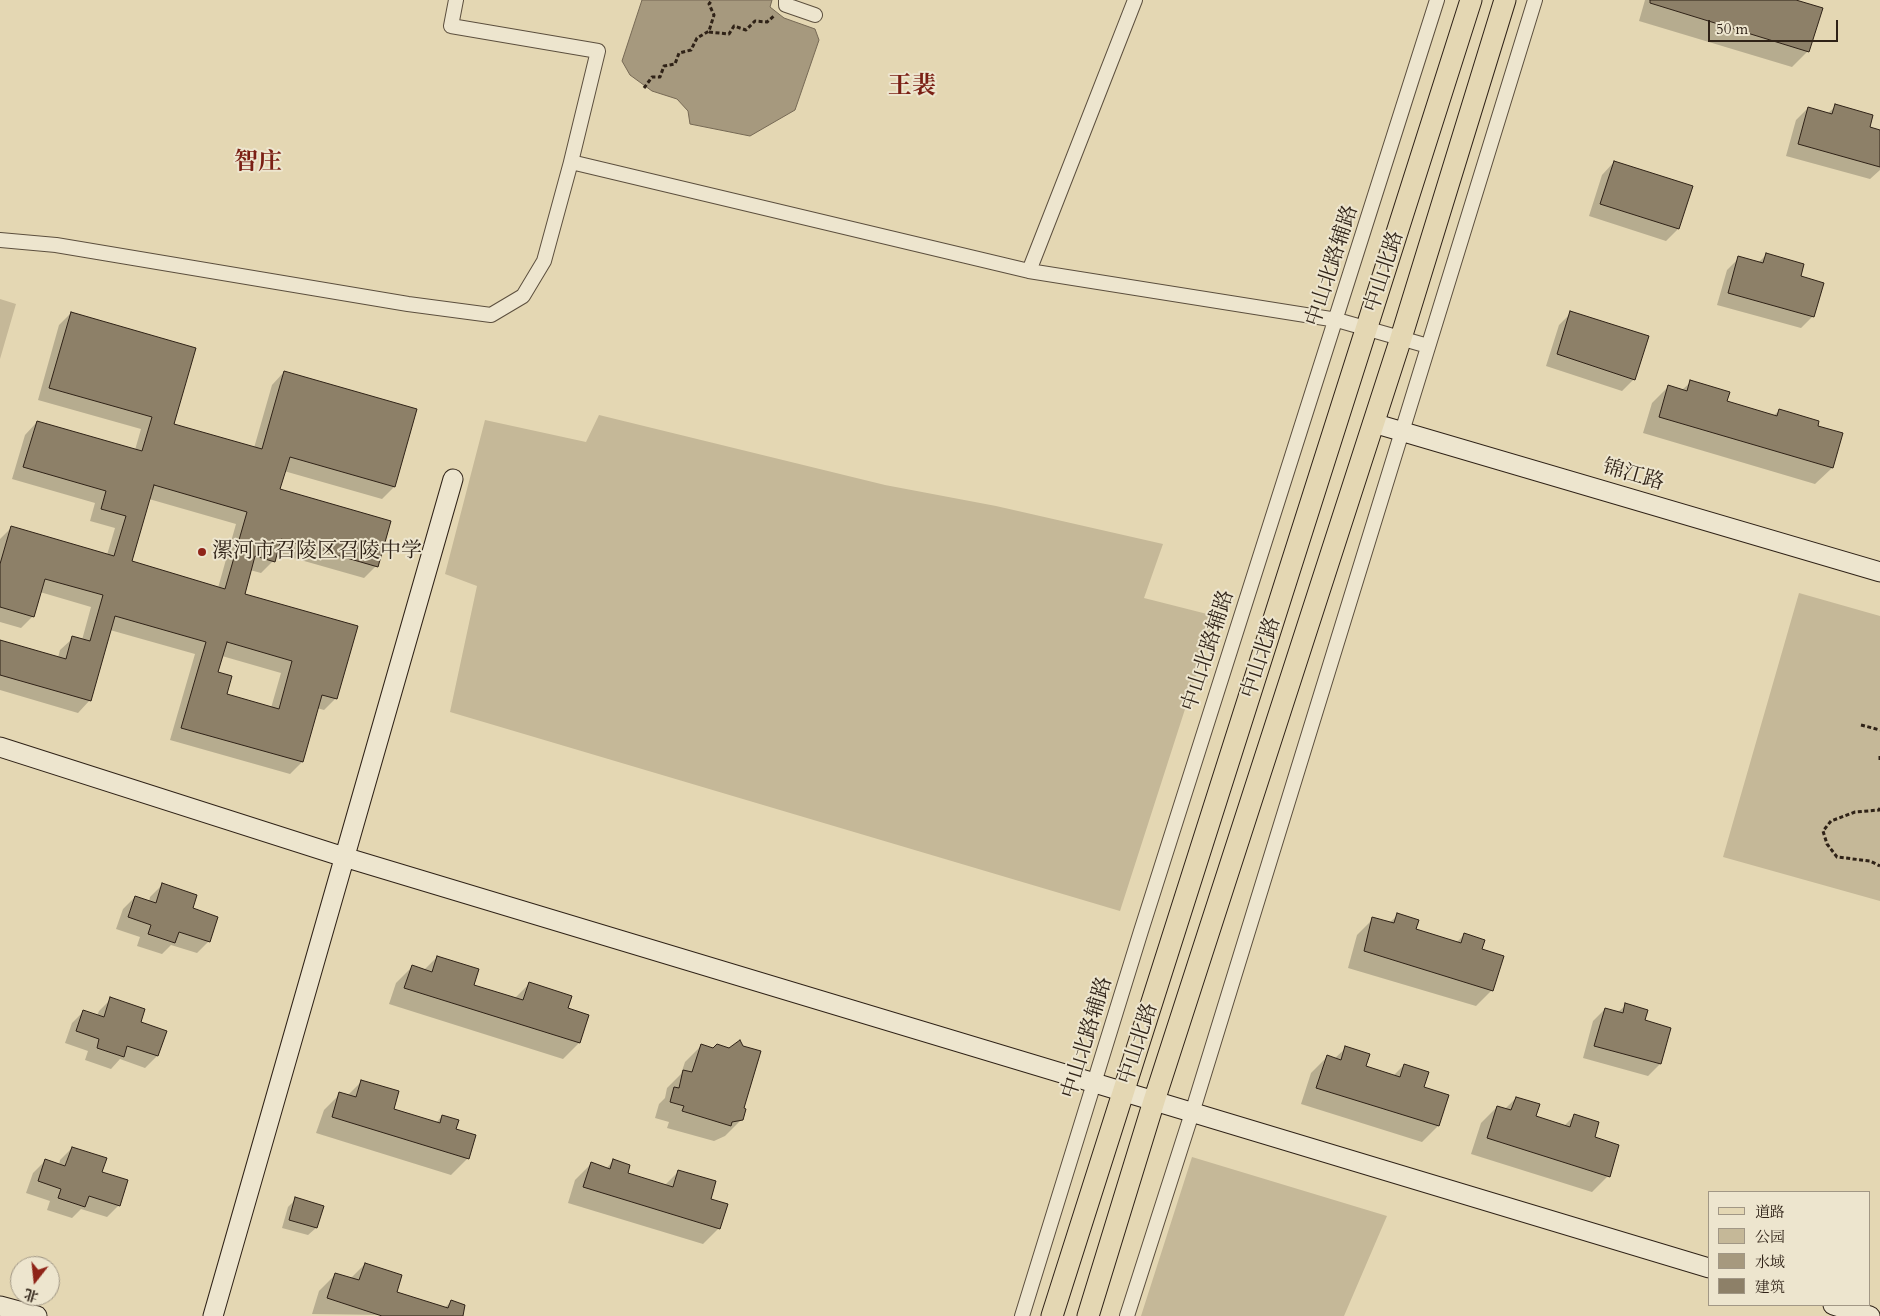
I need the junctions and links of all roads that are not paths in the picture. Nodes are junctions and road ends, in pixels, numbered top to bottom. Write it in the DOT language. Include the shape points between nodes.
graph roads {
  1 [pos="456,0"];
  2 [pos="1134,0"];
  3 [pos="1437,0"];
  4 [pos="1471,0"];
  5 [pos="1505,0"];
  6 [pos="1536,0"];
  7 [pos="786,3"];
  8 [pos="815,15"];
  9 [pos="571,162"];
  10 [pos="0,240"];
  11 [pos="1029,271"];
  12 [pos="1337,320"];
  13 [pos="1367,328"];
  14 [pos="1401,338"];
  15 [pos="1428,346"];
  16 [pos="1373,423"];
  17 [pos="1402,432"];
  18 [pos="453,479"];
  19 [pos="1880,572"];
  20 [pos="0,746"];
  21 [pos="344,857"];
  22 [pos="1095,1084"];
  23 [pos="1123,1092"];
  24 [pos="1154,1102"];
  25 [pos="1192,1113"];
  26 [pos="1708,1268"];
  27 [pos="0,1306"];
  28 [pos="1836,1306"];
  29 [pos="37,1316"];
  30 [pos="213,1316"];
  31 [pos="1022,1316"];
  32 [pos="1052,1316"];
  33 [pos="1088,1316"];
  34 [pos="1127,1316"];
  35 [pos="1870,1316"];
  1 -- 9 [label="street" via="451,26 598,52"];
  2 -- 11 [label="street"];
  3 -- 12 [label="street, 中山北路辅路"];
  4 -- 13 [label="main road, 中山北路"];
  5 -- 14 [label="main road, 中山北路"];
  6 -- 15 [label="street"];
  7 -- 8 [label="street"];
  9 -- 10 [label="street" via="544,261 523,296 491,315 56,246"];
  9 -- 11 [label="street"];
  11 -- 12 [label="street"];
  12 -- 13 [label="street"];
  12 -- 22 [label="street, 中山北路辅路"];
  13 -- 14 [label="street"];
  13 -- 23 [label="main road, 中山北路"];
  14 -- 15 [label="street"];
  14 -- 16 [label="main road, 中山北路"];
  15 -- 17 [label="street"];
  16 -- 17 [label="street, 锦江路"];
  16 -- 24 [label="main road, 中山北路"];
  17 -- 19 [label="street, 锦江路"];
  17 -- 25 [label="street"];
  18 -- 21 [label="street"];
  20 -- 21 [label="street"];
  21 -- 22 [label="street"];
  21 -- 30 [label="street"];
  22 -- 23 [label="street"];
  22 -- 31 [label="street, 中山北路辅路"];
  23 -- 24 [label="street"];
  23 -- 32 [label="main road, 中山北路"];
  24 -- 25 [label="street"];
  24 -- 33 [label="main road, 中山北路"];
  25 -- 26 [label="street"];
  25 -- 34 [label="street"];
  27 -- 29 [label="street"];
  28 -- 35 [label="street"];
}
